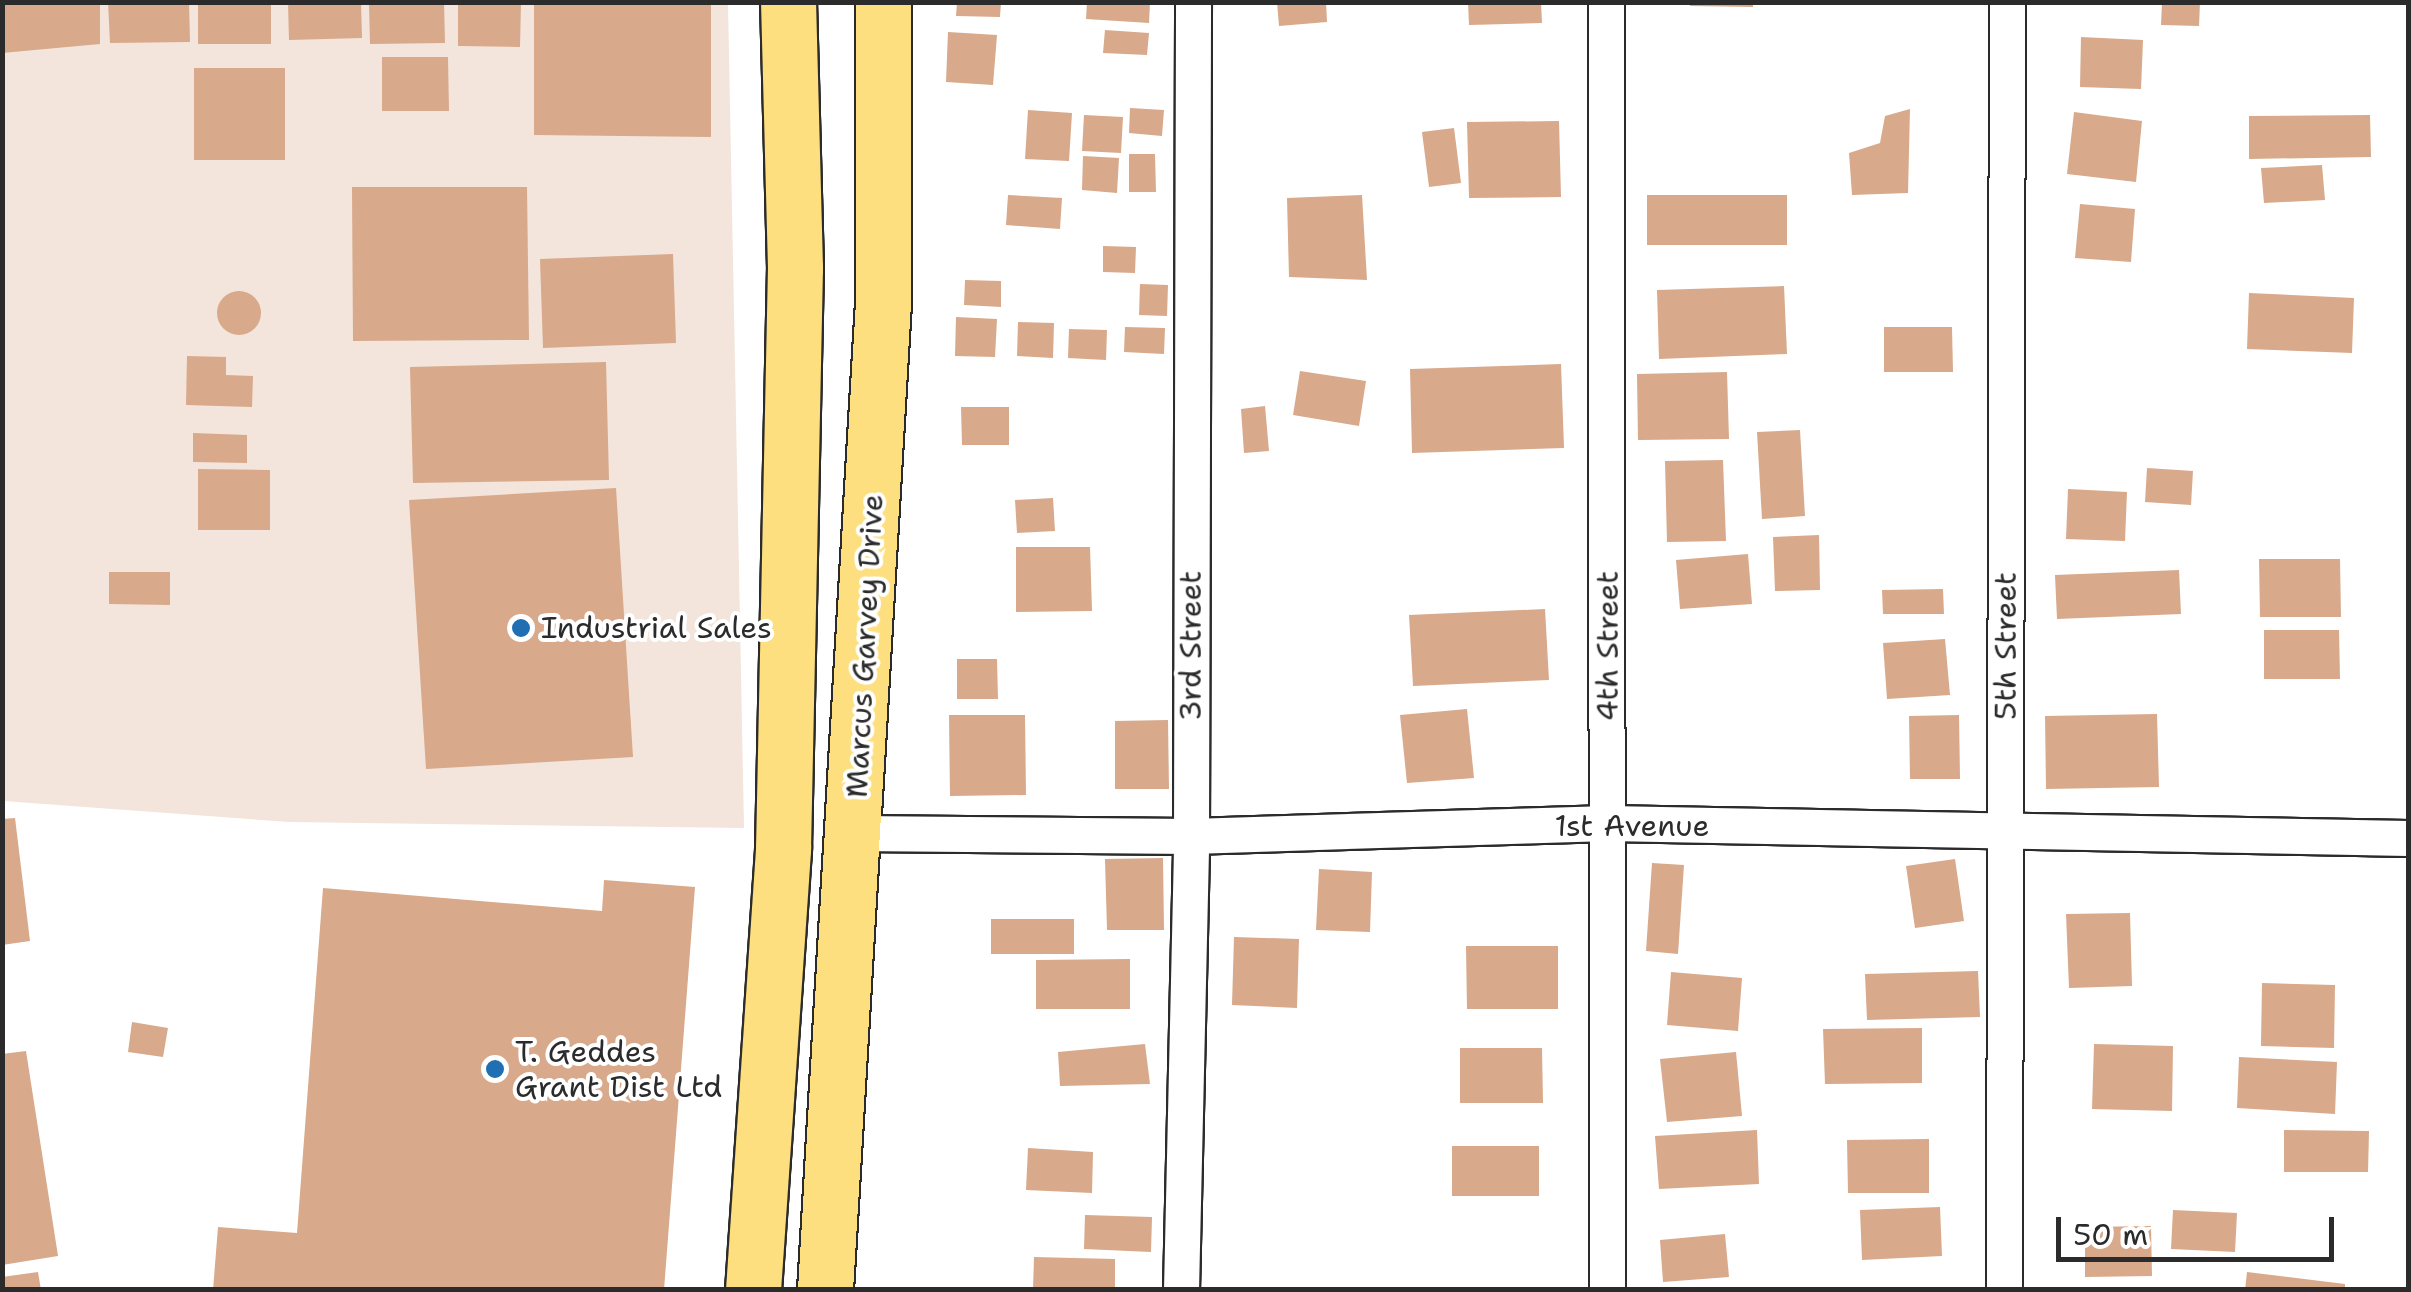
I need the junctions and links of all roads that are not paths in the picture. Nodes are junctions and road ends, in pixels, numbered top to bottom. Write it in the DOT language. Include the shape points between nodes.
graph roads {
  1 [pos="788,2"];
  2 [pos="862,2"];
  3 [pos="883,2"];
  4 [pos="1193,2"];
  5 [pos="1606,2"];
  6 [pos="2007,2"];
  7 [pos="880,344"];
  8 [pos="1608,823"];
  9 [pos="855,832"];
  10 [pos="2005,833"];
  11 [pos="1191,836"];
  12 [pos="2408,838"];
  13 [pos="752,1290"];
  14 [pos="825,1290"];
  15 [pos="1181,1290"];
  16 [pos="1607,1290"];
  17 [pos="2004,1290"];
  1 -- 13 [label="highway" via="795,268 783,849"];
  2 -- 7 [label="highway"];
  3 -- 7 [label="highway, Marcus Garvey Drive"];
  4 -- 11 [label="street, 3rd Street"];
  5 -- 8 [label="street, 4th Street"];
  6 -- 10 [label="street, 5th Street"];
  7 -- 9 [label="highway, Marcus Garvey Drive"];
  8 -- 10 [label="street, 1st Avenue"];
  8 -- 11 [label="street, 1st Avenue"];
  8 -- 16 [label="street, 4th Street"];
  9 -- 11 [label="street, 1st Avenue"];
  9 -- 14 [label="highway, Marcus Garvey Drive"];
  10 -- 12 [label="street, 1st Avenue"];
  10 -- 17 [label="street, 5th Street"];
  11 -- 15 [label="street, 3rd Street"];
}
